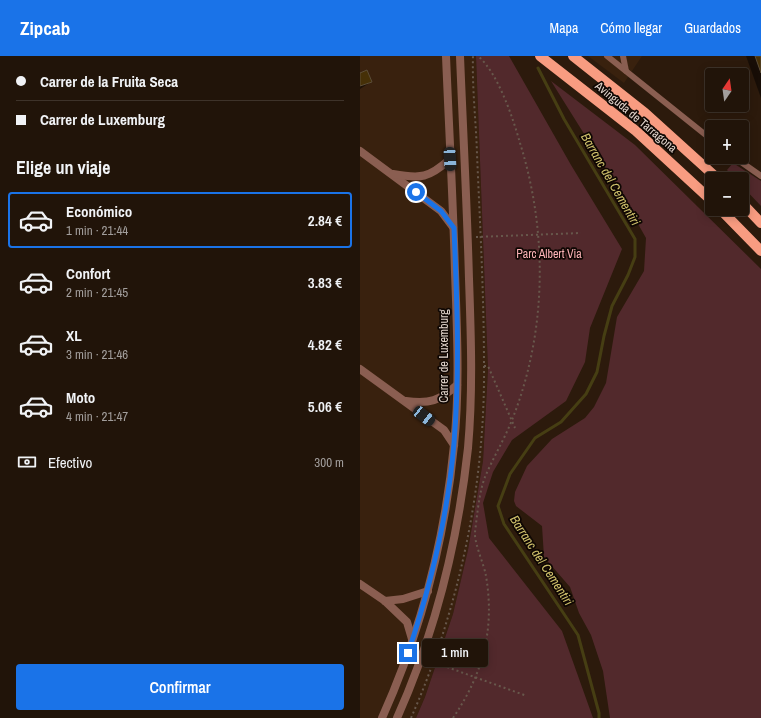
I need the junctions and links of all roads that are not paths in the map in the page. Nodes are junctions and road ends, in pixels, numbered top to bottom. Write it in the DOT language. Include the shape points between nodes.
graph roads {
  1 [pos="446,56"];
  2 [pos="460,56"];
  3 [pos="540,56"];
  4 [pos="572,56"];
  5 [pos="607,56"];
  6 [pos="623,56"];
  7 [pos="626,71"];
  8 [pos="705,134"];
  9 [pos="360,151"];
  10 [pos="450,159"];
  11 [pos="744,164"];
  12 [pos="710,172"];
  13 [pos="392,174"];
  14 [pos="761,176"];
  15 [pos="705,195"];
  16 [pos="749,210"];
  17 [pos="727,216"];
  18 [pos="761,223"];
  19 [pos="454,228"];
  20 [pos="761,251"];
  21 [pos="360,369"];
  22 [pos="457,385"];
  23 [pos="405,401"];
  24 [pos="454,445"];
  25 [pos="360,584"];
  26 [pos="428,591"];
  27 [pos="385,601"];
  28 [pos="412,640"];
  29 [pos="382,718"];
  30 [pos="397,718"];
  1 -- 10 [label="street, Carrer de Luxemburg"];
  2 -- 30 [label="street" via="472,367 468,448 457,522 441,595 421,658"];
  3 -- 15 [label="main road, Avinguda de Tarragona" via="636,131"];
  4 -- 12 [label="main road, Avinguda de Tarragona" via="645,113"];
  5 -- 7 [label="lane"];
  6 -- 7 [label="lane"];
  7 -- 8 [label="lane"];
  9 -- 13 [label="street"];
  10 -- 13 [label="street" via="428,176 415,178"];
  10 -- 19 [label="street, Carrer de Luxemburg"];
  11 -- 14 [label="lane"];
  13 -- 19 [label="street" via="441,211"];
  16 -- 18 [label="main road"];
  17 -- 20 [label="main road"];
  19 -- 22 [label="street, Carrer de Luxemburg"];
  21 -- 23 [label="street"];
  22 -- 23 [label="street" via="445,396 434,401"];
  22 -- 24 [label="street, Carrer de Luxemburg"];
  23 -- 24 [label="street" via="444,430"];
  24 -- 26 [label="street, Carrer de Luxemburg" via="444,520"];
  25 -- 27 [label="street"];
  26 -- 27 [label="street" via="403,600"];
  26 -- 28 [label="street, Carrer de Luxemburg"];
  27 -- 28 [label="street" via="407,622"];
  28 -- 29 [label="street, Carrer de Luxemburg"];
}
